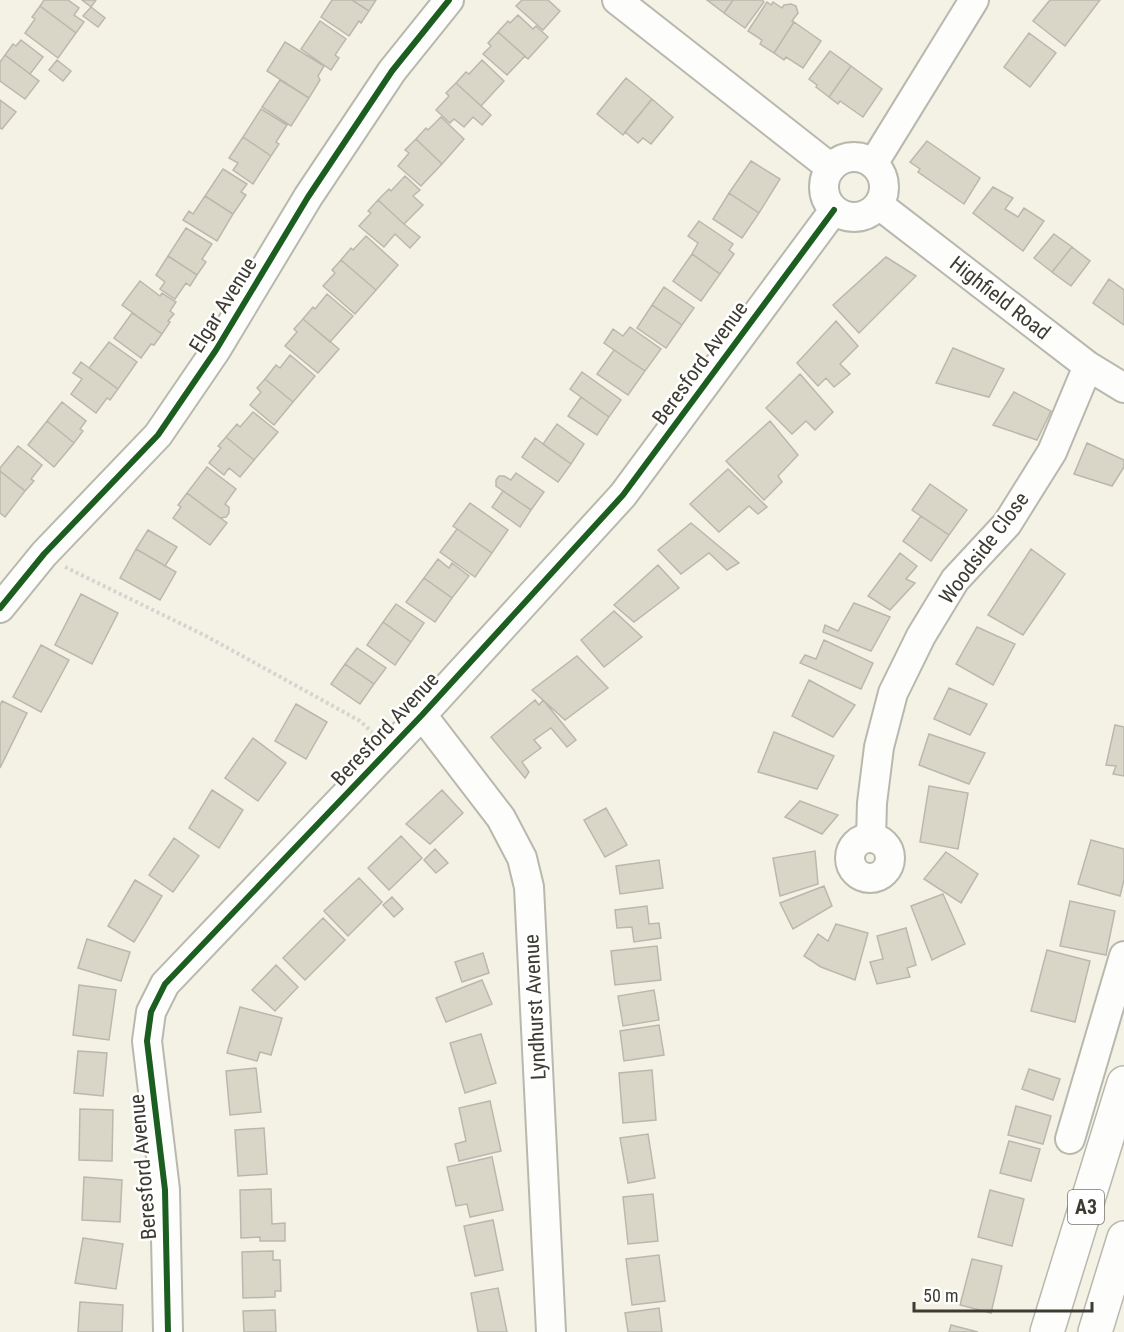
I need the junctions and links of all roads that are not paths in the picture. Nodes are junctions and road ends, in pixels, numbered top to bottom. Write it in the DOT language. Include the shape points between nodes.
graph roads {
  1 [pos="449,0"];
  2 [pos="617,0"];
  3 [pos="974,0"];
  4 [pos="873,164"];
  5 [pos="831,168"];
  6 [pos="879,205"];
  7 [pos="834,210"];
  8 [pos="1088,366"];
  9 [pos="1124,388"];
  10 [pos="0,608"];
  11 [pos="422,716"];
  12 [pos="871,838"];
  13 [pos="1124,956"];
  14 [pos="1124,1083"];
  15 [pos="1070,1139"];
  16 [pos="1124,1238"];
  17 [pos="1124,1288"];
  18 [pos="168,1332"];
  19 [pos="551,1332"];
  20 [pos="1047,1332"];
  21 [pos="1095,1332"];
  22 [pos="1111,1332"];
  1 -- 10 [label="street, Elgar Avenue" via="392,71 158,435 44,554"];
  2 -- 5 [label="street"];
  3 -- 4 [label="street"];
  4 -- 5 [label="street" via="856,157 846,158"];
  4 -- 6 [label="street" via="883,179"];
  5 -- 7 [label="street" via="824,185"];
  6 -- 7 [label="street" via="862,216 852,217"];
  6 -- 8 [label="street, Highfield Road"];
  7 -- 11 [label="street, Beresford Avenue" via="624,495"];
  8 -- 9 [label="street, Highfield Road"];
  8 -- 12 [label="street, Woodside Close" via="1052,452 1006,524 955,580 893,693 879,747"];
  11 -- 18 [label="street, Beresford Avenue" via="165,984 151,1012 147,1041 165,1190"];
  11 -- 19 [label="street, Lyndhurst Avenue" via="501,818 522,858 529,887"];
  13 -- 15 [label="street"];
  14 -- 20 [label="highway, A3"];
  16 -- 21 [label="highway, A3"];
  17 -- 22 [label="street"];
}
